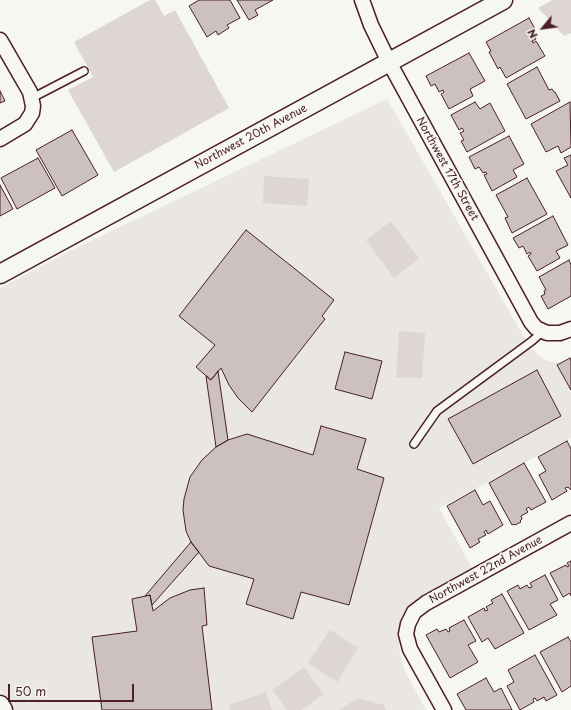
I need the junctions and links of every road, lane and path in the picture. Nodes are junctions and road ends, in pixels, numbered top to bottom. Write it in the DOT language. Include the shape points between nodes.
graph roads {
  1 [pos="362,0"];
  2 [pos="503,0"];
  3 [pos="0,40"];
  4 [pos="389,62"];
  5 [pos="84,70"];
  6 [pos="32,98"];
  7 [pos="0,139"];
  8 [pos="0,274"];
  9 [pos="571,329"];
  10 [pos="542,332"];
  11 [pos="414,444"];
  12 [pos="571,523"];
  13 [pos="0,705"];
  14 [pos="3,710"];
  15 [pos="444,710"];
  1 -- 4 [label="street, Northwest 17th Street"];
  2 -- 4 [label="street, Northwest 20th Avenue"];
  3 -- 6 [label="street"];
  4 -- 8 [label="street, Northwest 20th Avenue"];
  4 -- 10 [label="street, Northwest 17th Street" via="528,317"];
  5 -- 6 [label="lane"];
  6 -- 7 [label="street" via="32,113 25,124"];
  9 -- 10 [label="street" via="553,334"];
  10 -- 11 [label="lane" via="437,411"];
  12 -- 15 [label="street, Northwest 22nd Avenue" via="414,612 406,634 410,649"];
  13 -- 14 [label="street"];
}
